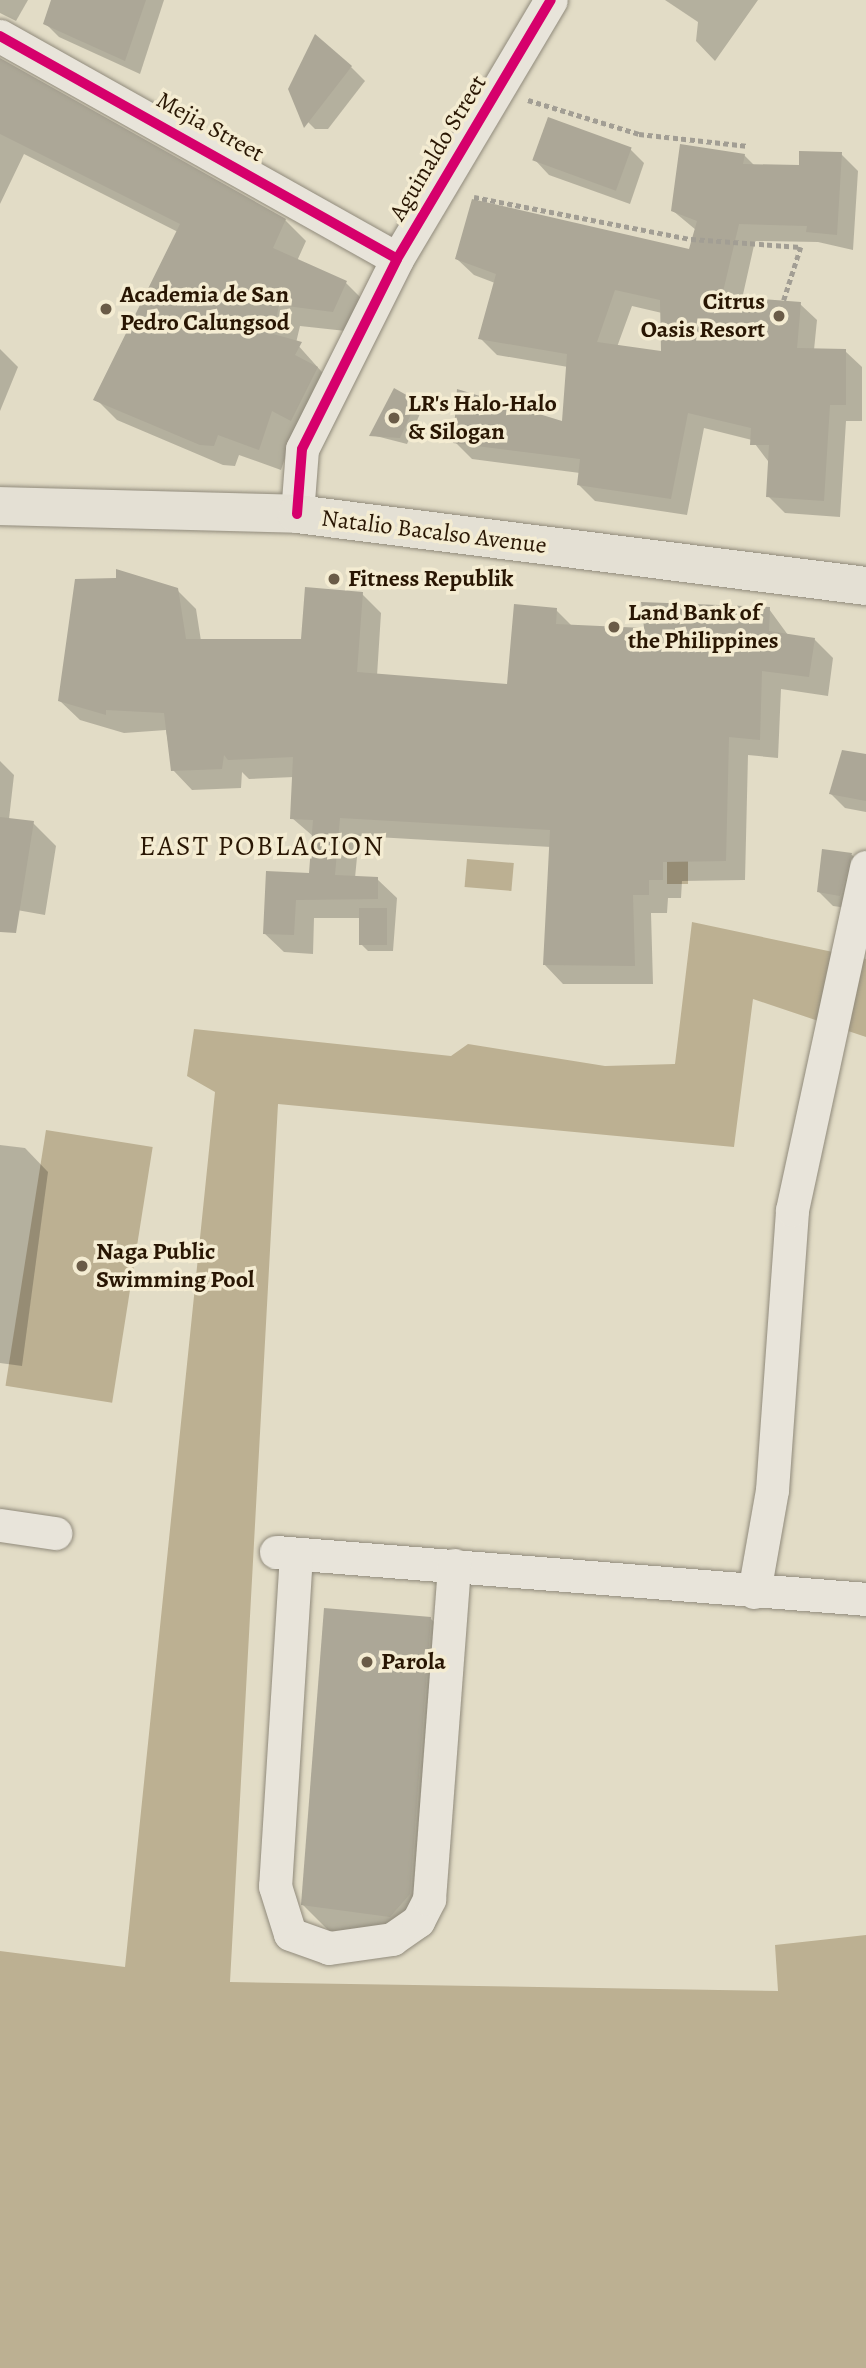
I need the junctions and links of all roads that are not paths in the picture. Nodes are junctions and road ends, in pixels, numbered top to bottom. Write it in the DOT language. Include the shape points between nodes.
graph roads {
  1 [pos="551,0"];
  2 [pos="0,36"];
  3 [pos="397,259"];
  4 [pos="0,506"];
  5 [pos="297,514"];
  6 [pos="866,586"];
  7 [pos="866,867"];
  8 [pos="0,1525"];
  9 [pos="55,1533"];
  10 [pos="454,1565"];
  11 [pos="754,1592"];
  12 [pos="866,1600"];
  1 -- 3 [label="street, Aguinaldo Street"];
  2 -- 3 [label="street, Mejia Street"];
  3 -- 5 [label="street, Aguinaldo Street" via="302,449"];
  4 -- 5 [label="highway, Natalio Bacalso Avenue"];
  5 -- 6 [label="highway, Natalio Bacalso Avenue"];
  7 -- 11 [label="street" via="792,1210 772,1490"];
  8 -- 9 [label="street"];
  10 -- 10 [label="street" via="429,1899 418,1921 392,1939 329,1948 290,1934 275,1886 286,1553"];
  10 -- 11 [label="street"];
  11 -- 12 [label="street"];
}
